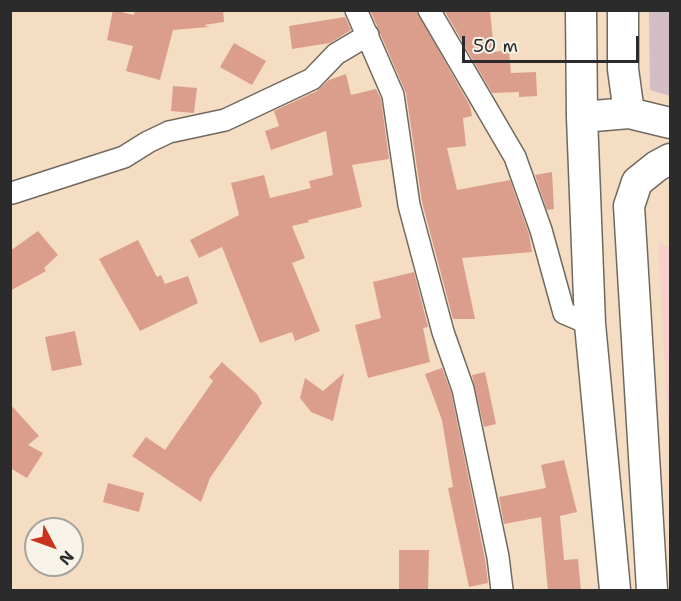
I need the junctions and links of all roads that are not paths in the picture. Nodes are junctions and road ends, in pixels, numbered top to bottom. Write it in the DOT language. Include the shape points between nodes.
graph roads {
  1 [pos="356,10"];
  2 [pos="429,10"];
  3 [pos="581,10"];
  4 [pos="623,10"];
  5 [pos="368,35"];
  6 [pos="628,113"];
  7 [pos="582,117"];
  8 [pos="670,123"];
  9 [pos="670,159"];
  10 [pos="12,194"];
  11 [pos="590,324"];
  12 [pos="502,591"];
  13 [pos="615,591"];
  14 [pos="652,591"];
  1 -- 5 [label="street"];
  2 -- 11 [label="street" via="515,157 542,230 564,313"];
  3 -- 7 [label="main road"];
  4 -- 6 [label="main road"];
  5 -- 10 [label="street" via="336,54 312,79 225,120 169,132 124,157"];
  5 -- 12 [label="street" via="393,94 409,205 443,332 464,389"];
  6 -- 7 [label="main road"];
  6 -- 8 [label="main road"];
  7 -- 11 [label="main road"];
  9 -- 14 [label="main road" via="637,182 629,206"];
  11 -- 13 [label="main road"];
}
